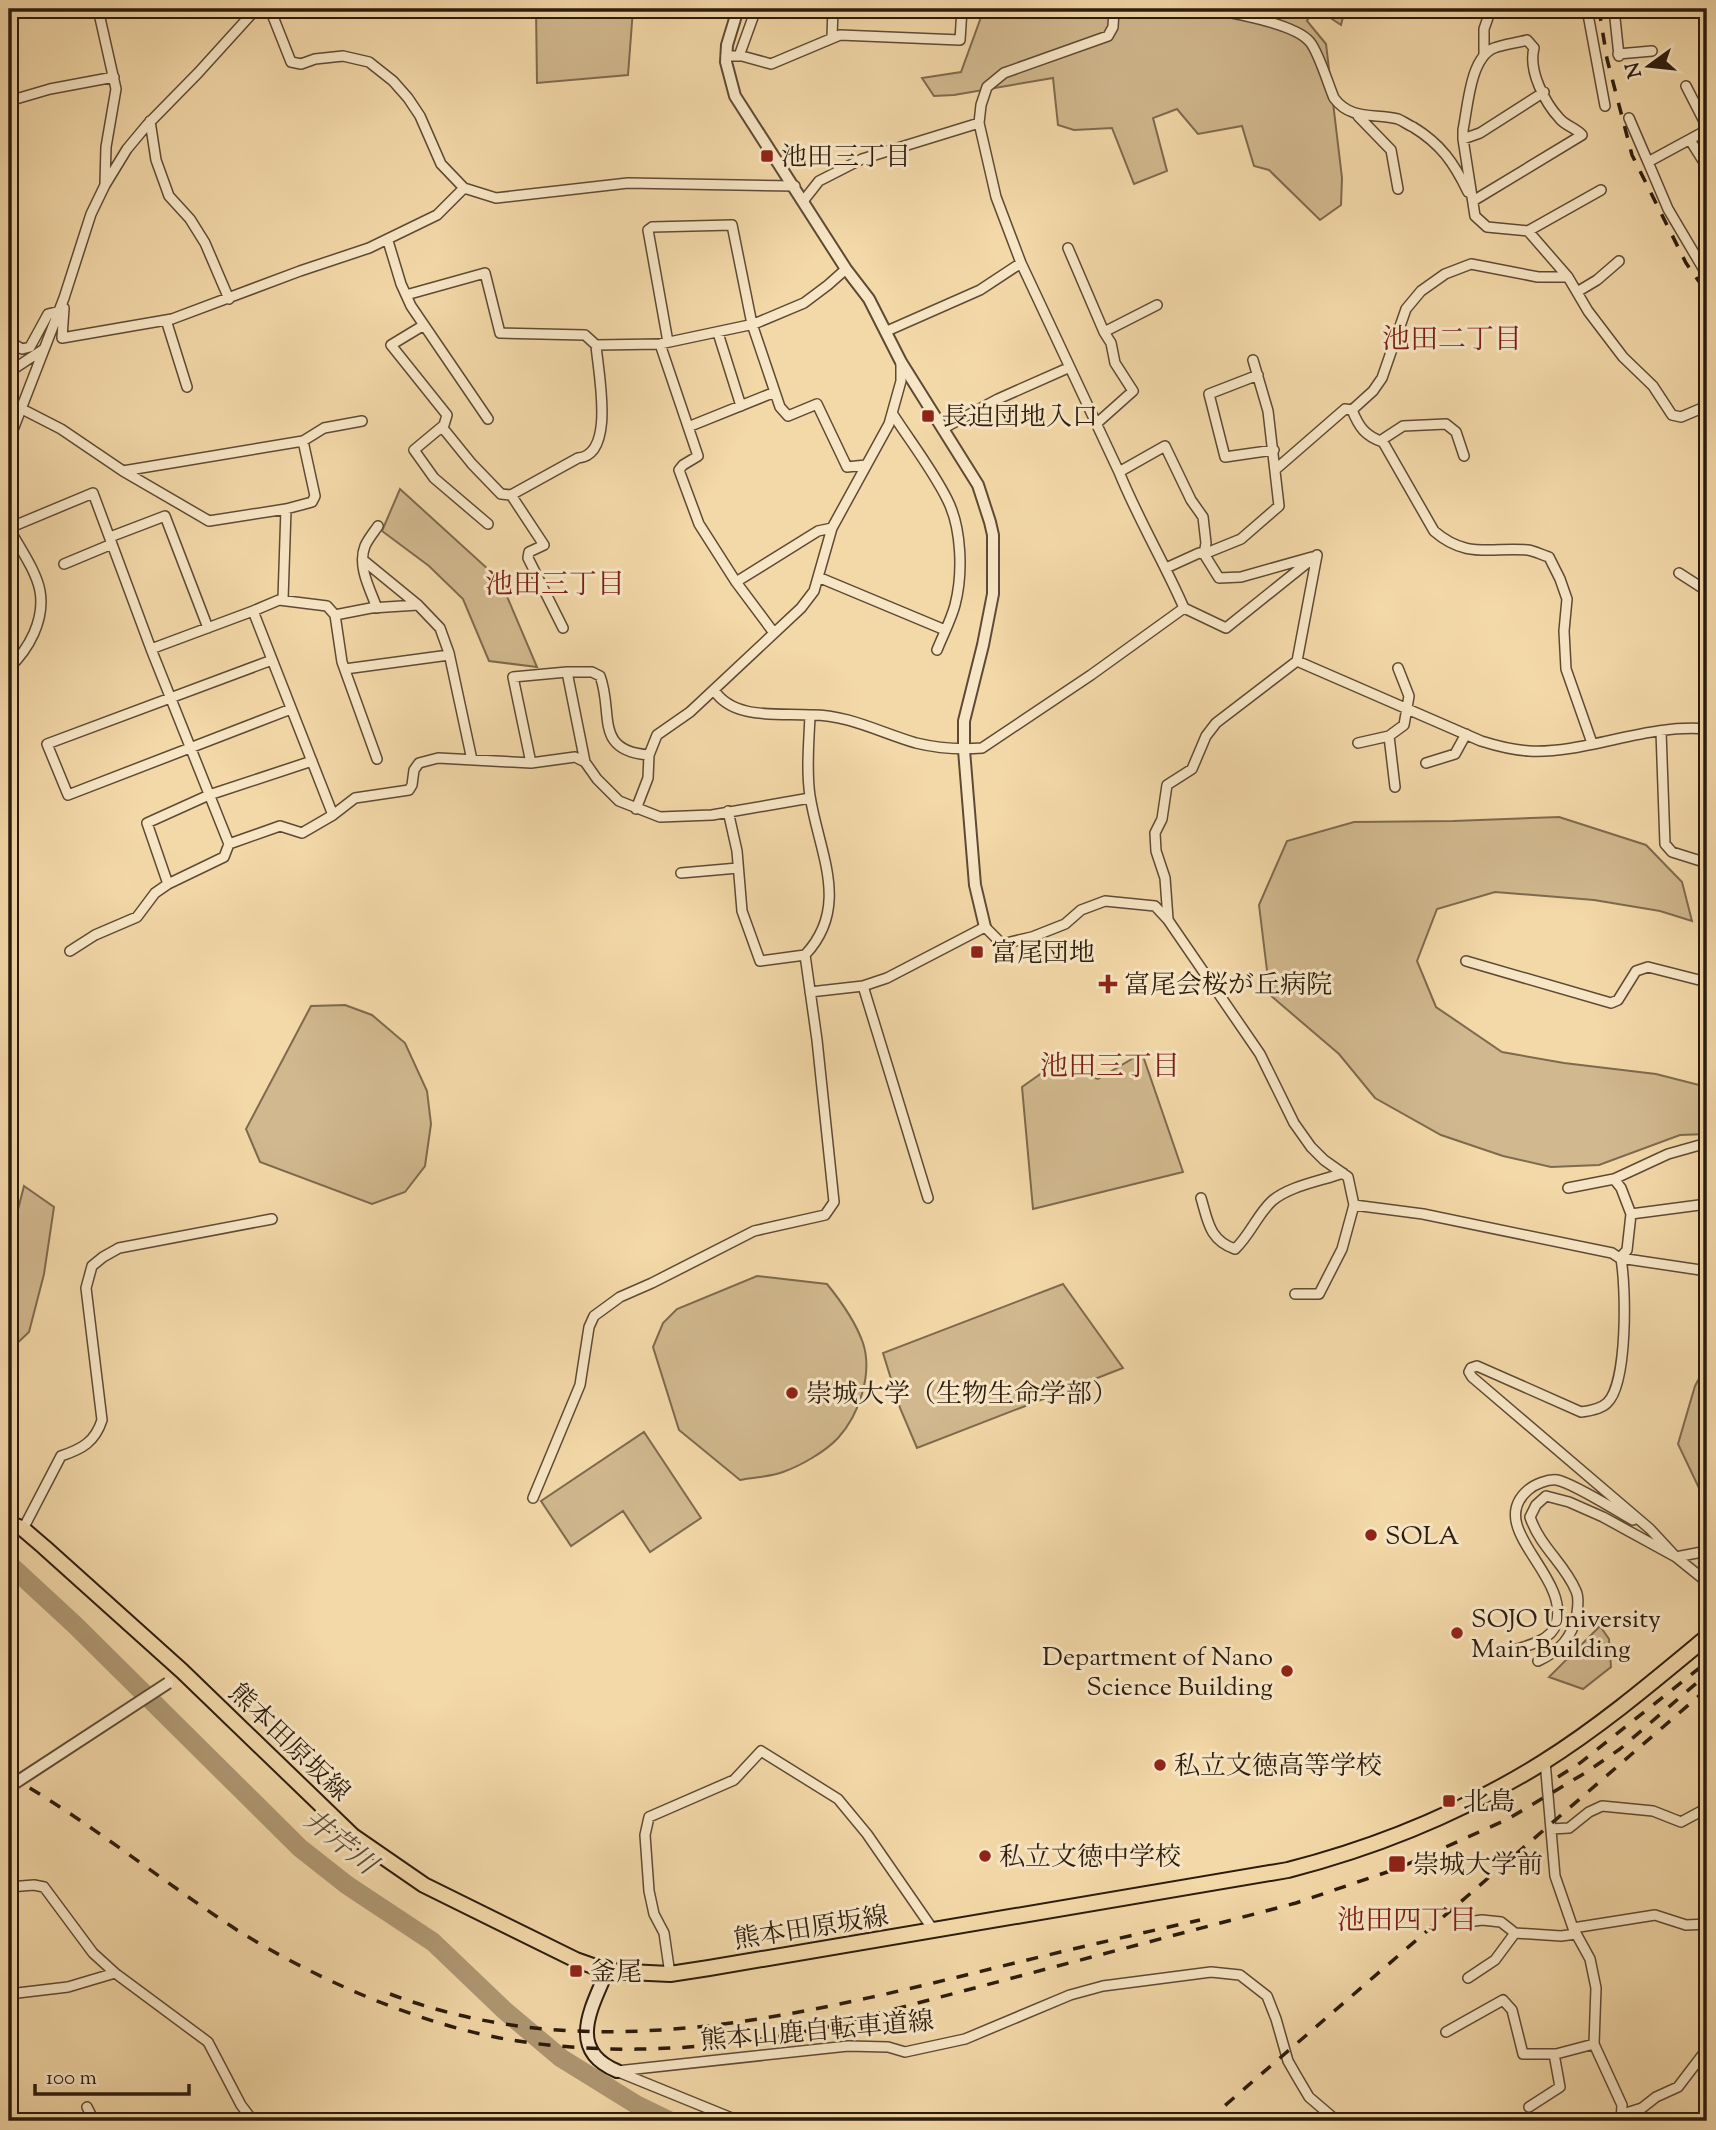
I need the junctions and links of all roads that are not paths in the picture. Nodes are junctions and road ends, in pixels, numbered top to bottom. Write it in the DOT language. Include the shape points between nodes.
graph roads {
  1 [pos="98,9"];
  2 [pos="256,9"];
  3 [pos="271,9"];
  4 [pos="738,9"];
  5 [pos="756,9"];
  6 [pos="833,9"];
  7 [pos="962,9"];
  8 [pos="1114,9"];
  9 [pos="1138,9"];
  10 [pos="1160,9"];
  11 [pos="1211,9"];
  12 [pos="1491,9"];
  13 [pos="1587,9"];
  14 [pos="1615,9"];
  15 [pos="832,37"];
  16 [pos="1652,51"];
  17 [pos="1484,55"];
  18 [pos="726,56"];
  19 [pos="739,56"];
  20 [pos="114,77"];
  21 [pos="1686,86"];
  22 [pos="1544,92"];
  23 [pos="9,101"];
  24 [pos="1605,106"];
  25 [pos="1358,116"];
  26 [pos="1629,118"];
  27 [pos="150,121"];
  28 [pos="979,122"];
  29 [pos="1707,129"];
  30 [pos="1463,139"];
  31 [pos="1690,140"];
  32 [pos="1648,162"];
  33 [pos="1707,166"];
  34 [pos="105,185"];
  35 [pos="795,186"];
  36 [pos="464,188"];
  37 [pos="1398,189"];
  38 [pos="1601,190"];
  39 [pos="804,200"];
  40 [pos="1473,201"];
  41 [pos="1528,230"];
  42 [pos="388,241"];
  43 [pos="1068,248"];
  44 [pos="1619,261"];
  45 [pos="1020,263"];
  46 [pos="846,268"];
  47 [pos="1707,275"];
  48 [pos="1568,277"];
  49 [pos="1577,292"];
  50 [pos="406,295"];
  51 [pos="64,298"];
  52 [pos="229,299"];
  53 [pos="1157,305"];
  54 [pos="60,311"];
  55 [pos="166,320"];
  56 [pos="752,324"];
  57 [pos="424,325"];
  58 [pos="887,331"];
  59 [pos="718,332"];
  60 [pos="1104,332"];
  61 [pos="9,341"];
  62 [pos="664,343"];
  63 [pos="596,345"];
  64 [pos="44,349"];
  65 [pos="1253,360"];
  66 [pos="901,362"];
  67 [pos="1068,368"];
  68 [pos="9,372"];
  69 [pos="1258,375"];
  70 [pos="187,387"];
  71 [pos="775,392"];
  72 [pos="741,406"];
  73 [pos="1707,406"];
  74 [pos="22,409"];
  75 [pos="1352,410"];
  76 [pos="892,413"];
  77 [pos="488,419"];
  78 [pos="362,421"];
  79 [pos="1096,424"];
  80 [pos="442,427"];
  81 [pos="688,428"];
  82 [pos="944,428"];
  83 [pos="9,440"];
  84 [pos="303,441"];
  85 [pos="1380,441"];
  86 [pos="1274,450"];
  87 [pos="1464,456"];
  88 [pos="866,465"];
  89 [pos="1276,469"];
  90 [pos="122,471"];
  91 [pos="1119,472"];
  92 [pos="511,495"];
  93 [pos="286,509"];
  94 [pos="488,524"];
  95 [pos="378,526"];
  96 [pos="9,528"];
  97 [pos="832,528"];
  98 [pos="111,541"];
  99 [pos="1204,554"];
  100 [pos="1317,555"];
  101 [pos="363,561"];
  102 [pos="64,564"];
  103 [pos="1166,568"];
  104 [pos="1679,573"];
  105 [pos="818,577"];
  106 [pos="736,582"];
  107 [pos="1707,591"];
  108 [pos="283,599"];
  109 [pos="418,605"];
  110 [pos="377,608"];
  111 [pos="1184,608"];
  112 [pos="253,611"];
  113 [pos="335,615"];
  114 [pos="208,628"];
  115 [pos="563,628"];
  116 [pos="945,630"];
  117 [pos="774,633"];
  118 [pos="151,649"];
  119 [pos="937,650"];
  120 [pos="449,655"];
  121 [pos="272,660"];
  122 [pos="1297,661"];
  123 [pos="9,668"];
  124 [pos="1398,668"];
  125 [pos="345,669"];
  126 [pos="567,672"];
  127 [pos="714,690"];
  128 [pos="171,699"];
  129 [pos="291,709"];
  130 [pos="1406,709"];
  131 [pos="810,715"];
  132 [pos="1707,729"];
  133 [pos="1661,731"];
  134 [pos="1466,734"];
  135 [pos="1389,736"];
  136 [pos="1358,743"];
  137 [pos="1592,743"];
  138 [pos="190,748"];
  139 [pos="964,750"];
  140 [pos="649,755"];
  141 [pos="377,759"];
  142 [pos="472,760"];
  143 [pos="312,761"];
  144 [pos="585,762"];
  145 [pos="531,763"];
  146 [pos="1426,763"];
  147 [pos="1395,787"];
  148 [pos="209,795"];
  149 [pos="810,798"];
  150 [pos="636,809"];
  151 [pos="728,811"];
  152 [pos="333,815"];
  153 [pos="229,844"];
  154 [pos="1707,863"];
  155 [pos="738,868"];
  156 [pos="681,873"];
  157 [pos="168,884"];
  158 [pos="1168,920"];
  159 [pos="985,927"];
  160 [pos="70,951"];
  161 [pos="805,955"];
  162 [pos="1466,961"];
  163 [pos="1707,982"];
  164 [pos="863,986"];
  165 [pos="810,992"];
  166 [pos="1707,1143"];
  167 [pos="1343,1173"];
  168 [pos="1614,1179"];
  169 [pos="1568,1188"];
  170 [pos="928,1198"];
  171 [pos="1201,1198"];
  172 [pos="1707,1204"];
  173 [pos="1354,1205"];
  174 [pos="1631,1214"];
  175 [pos="272,1219"];
  176 [pos="1620,1258"];
  177 [pos="1707,1271"];
  178 [pos="1295,1294"];
  179 [pos="533,1498"];
  180 [pos="9,1522"];
  181 [pos="23,1529"];
  182 [pos="1650,1529"];
  183 [pos="1707,1552"];
  184 [pos="1676,1558"];
  185 [pos="1707,1581"];
  186 [pos="1707,1637"];
  187 [pos="1507,1652"];
  188 [pos="1538,1661"];
  189 [pos="182,1671"];
  190 [pos="1545,1761"];
  191 [pos="9,1787"];
  192 [pos="1707,1808"];
  193 [pos="1550,1829"];
  194 [pos="9,1887"];
  195 [pos="1467,1922"];
  196 [pos="1707,1924"];
  197 [pos="933,1931"];
  198 [pos="1575,1931"];
  199 [pos="1515,1933"];
  200 [pos="607,1971"];
  201 [pos="115,1973"];
  202 [pos="670,1974"];
  203 [pos="1468,1978"];
  204 [pos="9,1994"];
  205 [pos="1446,2032"];
  206 [pos="1594,2044"];
  207 [pos="1707,2049"];
  208 [pos="1554,2054"];
  209 [pos="617,2071"];
  210 [pos="88,2107"];
  211 [pos="1529,2107"];
  212 [pos="1622,2118"];
  213 [pos="94,2121"];
  214 [pos="253,2121"];
  215 [pos="739,2121"];
  216 [pos="1337,2121"];
  1 -- 20 [label="street"];
  2 -- 27 [label="street"];
  3 -- 36 [label="street" via="292,62 343,56 369,62 393,80 420,116 441,164"];
  4 -- 18 [label="street"];
  5 -- 19 [label="street"];
  6 -- 15 [label="street"];
  7 -- 15 [label="street" via="960,40"];
  8 -- 28 [label="street" via="1108,36 997,78 987,87"];
  9 -- 10 [label="street"];
  11 -- 25 [label="street" via="1274,23 1301,35 1310,42 1334,98"];
  12 -- 17 [label="street" via="1484,29"];
  13 -- 24 [label="street"];
  14 -- 16 [label="street" via="1619,55"];
  15 -- 19 [label="street" via="771,64"];
  17 -- 22 [label="street" via="1527,40 1534,48 1534,72"];
  17 -- 30 [label="street" via="1476,65"];
  18 -- 19 [label="street"];
  18 -- 35 [label="street" via="735,96"];
  20 -- 23 [label="street"];
  20 -- 34 [label="street"];
  21 -- 29 [label="street"];
  22 -- 30 [label="street"];
  22 -- 40 [label="street" via="1562,122 1582,135"];
  25 -- 37 [label="street" via="1391,150"];
  25 -- 40 [label="street" via="1400,120 1432,139 1457,169"];
  26 -- 32 [label="street"];
  27 -- 34 [label="street"];
  27 -- 52 [label="street" via="156,160 169,196 205,243"];
  28 -- 39 [label="street" via="862,159 819,181"];
  28 -- 45 [label="street" via="996,197"];
  29 -- 31 [label="street"];
  30 -- 40 [label="street"];
  31 -- 32 [label="street"];
  31 -- 33 [label="street"];
  32 -- 47 [label="street" via="1668,209"];
  34 -- 51 [label="street"];
  35 -- 36 [label="street" via="628,183 496,198"];
  35 -- 39 [label="street"];
  36 -- 42 [label="street" via="437,215"];
  38 -- 41 [label="street"];
  39 -- 46 [label="street"];
  40 -- 41 [label="street" via="1475,216 1487,228"];
  41 -- 48 [label="street"];
  42 -- 50 [label="street"];
  42 -- 52 [label="street"];
  43 -- 60 [label="street"];
  44 -- 49 [label="street"];
  45 -- 58 [label="street" via="981,290"];
  45 -- 67 [label="street"];
  46 -- 56 [label="street" via="804,303"];
  46 -- 58 [label="street"];
  48 -- 49 [label="street"];
  48 -- 75 [label="street" via="1538,277 1471,264 1445,274 1406,309 1382,378"];
  49 -- 73 [label="street" via="1672,415 1681,417"];
  50 -- 57 [label="street"];
  50 -- 63 [label="street" via="485,273 500,332 585,335"];
  51 -- 54 [label="street"];
  51 -- 55 [label="street" via="62,338"];
  52 -- 55 [label="street"];
  53 -- 60 [label="street"];
  54 -- 61 [label="street" via="48,314 30,347 22,349"];
  54 -- 64 [label="street"];
  55 -- 70 [label="street"];
  56 -- 59 [label="street"];
  56 -- 62 [label="street" via="732,225 652,227 648,230"];
  56 -- 71 [label="street"];
  57 -- 77 [label="street"];
  57 -- 80 [label="street" via="391,345 447,415"];
  58 -- 66 [label="street"];
  59 -- 62 [label="street"];
  59 -- 72 [label="street"];
  60 -- 79 [label="street" via="1115,363 1133,391"];
  62 -- 63 [label="street"];
  62 -- 81 [label="street"];
  63 -- 92 [label="street" via="602,430 595,451"];
  64 -- 68 [label="street"];
  64 -- 74 [label="street"];
  65 -- 69 [label="street"];
  66 -- 76 [label="street"];
  66 -- 82 [label="street"];
  67 -- 79 [label="street"];
  67 -- 82 [label="street"];
  69 -- 86 [label="street"];
  69 -- 86 [label="street" via="1209,394 1224,457"];
  71 -- 72 [label="street"];
  71 -- 88 [label="street" via="788,416 817,404 847,467"];
  72 -- 81 [label="street"];
  74 -- 83 [label="street"];
  74 -- 90 [label="street" via="61,429"];
  75 -- 85 [label="street" via="1360,428"];
  75 -- 89 [label="street" via="1345,409"];
  76 -- 88 [label="street"];
  76 -- 116 [label="street" via="948,499 954,519 958,579 955,605"];
  78 -- 84 [label="street" via="324,429"];
  79 -- 91 [label="street"];
  80 -- 92 [label="street" via="501,494"];
  80 -- 94 [label="street" via="414,450 434,478"];
  81 -- 106 [label="street" via="698,456 679,470 699,524"];
  82 -- 139 [label="street" via="978,485 993,535 993,594 964,721"];
  84 -- 90 [label="street"];
  84 -- 93 [label="street" via="315,496 312,502"];
  85 -- 87 [label="street" via="1403,426 1447,425 1456,432"];
  85 -- 137 [label="street" via="1434,531 1444,540 1461,549 1530,550 1549,557 1567,599 1566,668"];
  86 -- 89 [label="street"];
  88 -- 97 [label="street"];
  89 -- 99 [label="street" via="1279,506 1241,539"];
  90 -- 93 [label="street" via="209,521"];
  91 -- 99 [label="street" via="1165,446 1203,517"];
  91 -- 103 [label="street"];
  92 -- 115 [label="street" via="544,545 529,552 528,558"];
  93 -- 108 [label="street"];
  95 -- 101 [label="street" via="365,546"];
  96 -- 98 [label="street" via="93,493"];
  96 -- 123 [label="street" via="40,590 41,614 33,636"];
  97 -- 105 [label="street"];
  97 -- 106 [label="street" via="818,531"];
  98 -- 102 [label="street"];
  98 -- 114 [label="street" via="165,516"];
  98 -- 118 [label="street"];
  99 -- 100 [label="street" via="1219,578 1241,577"];
  99 -- 103 [label="street"];
  100 -- 111 [label="street" via="1226,628"];
  100 -- 122 [label="street"];
  101 -- 109 [label="street"];
  101 -- 110 [label="street"];
  103 -- 111 [label="street"];
  104 -- 107 [label="street"];
  105 -- 116 [label="street"];
  105 -- 117 [label="street" via="801,608"];
  106 -- 117 [label="street"];
  108 -- 112 [label="street"];
  108 -- 113 [label="street" via="327,606"];
  109 -- 110 [label="street"];
  109 -- 120 [label="street" via="440,628"];
  110 -- 113 [label="street"];
  111 -- 139 [label="street" via="982,748"];
  112 -- 114 [label="street"];
  112 -- 121 [label="street"];
  113 -- 125 [label="street"];
  114 -- 118 [label="street"];
  116 -- 119 [label="street"];
  117 -- 127 [label="street"];
  118 -- 128 [label="street"];
  120 -- 125 [label="street"];
  120 -- 142 [label="street"];
  121 -- 128 [label="street"];
  121 -- 129 [label="street"];
  122 -- 130 [label="street"];
  122 -- 158 [label="street" via="1216,723 1192,769 1167,785 1155,833"];
  124 -- 130 [label="street" via="1409,696"];
  125 -- 141 [label="street"];
  126 -- 140 [label="street" via="600,676 616,745 631,754"];
  126 -- 144 [label="street"];
  126 -- 145 [label="street" via="513,677"];
  127 -- 131 [label="street" via="722,702 746,712"];
  127 -- 140 [label="street" via="657,735"];
  128 -- 138 [label="street"];
  128 -- 138 [label="street" via="47,744 68,795"];
  129 -- 138 [label="street"];
  129 -- 143 [label="street"];
  130 -- 134 [label="street"];
  130 -- 135 [label="street" via="1404,726"];
  131 -- 139 [label="street" via="848,720 919,743"];
  131 -- 149 [label="street"];
  132 -- 133 [label="street"];
  133 -- 137 [label="street"];
  133 -- 154 [label="street" via="1665,844 1672,852"];
  134 -- 137 [label="street" via="1503,748 1531,751"];
  134 -- 146 [label="street" via="1455,754"];
  135 -- 136 [label="street"];
  135 -- 147 [label="street"];
  138 -- 148 [label="street"];
  139 -- 159 [label="street" via="975,885"];
  140 -- 150 [label="street" via="648,778"];
  142 -- 145 [label="street"];
  142 -- 152 [label="street" via="438,758 419,764 409,790 355,798"];
  143 -- 148 [label="street"];
  143 -- 152 [label="street"];
  144 -- 145 [label="street" via="575,757"];
  144 -- 150 [label="street" via="610,792"];
  148 -- 153 [label="street"];
  148 -- 157 [label="street" via="147,822"];
  149 -- 151 [label="street"];
  149 -- 161 [label="street" via="830,907 819,940"];
  150 -- 151 [label="street" via="660,817"];
  151 -- 155 [label="street"];
  152 -- 153 [label="street" via="302,833 280,826"];
  153 -- 157 [label="street" via="224,857"];
  155 -- 156 [label="street"];
  155 -- 161 [label="street" via="742,911 760,961"];
  157 -- 160 [label="street" via="155,892 137,917 95,934"];
  158 -- 159 [label="street" via="1155,906 1105,901 1081,910 1065,924 1002,944"];
  158 -- 167 [label="street" via="1260,1054 1294,1123 1311,1147"];
  159 -- 164 [label="street"];
  161 -- 165 [label="street"];
  162 -- 163 [label="street" via="1611,1003 1618,1000 1636,971 1647,968"];
  164 -- 165 [label="street"];
  164 -- 170 [label="street"];
  165 -- 179 [label="street" via="834,1202 825,1214 754,1231 620,1297 594,1317 580,1384"];
  166 -- 168 [label="street" via="1668,1154"];
  167 -- 171 [label="street" via="1273,1200 1235,1249 1222,1245 1211,1230"];
  167 -- 173 [label="street"];
  168 -- 169 [label="street"];
  168 -- 174 [label="street"];
  172 -- 174 [label="street"];
  173 -- 176 [label="street" via="1471,1223"];
  173 -- 178 [label="street" via="1342,1249 1319,1294"];
  174 -- 176 [label="street" via="1627,1250"];
  175 -- 181 [label="street" via="119,1248 92,1266 86,1288 102,1420 82,1448 61,1455"];
  176 -- 177 [label="street"];
  176 -- 182 [label="street" via="1623,1350 1607,1404 1581,1412 1477,1366 1469,1372"];
  180 -- 181 [label="main road, 熊本田原坂線"];
  181 -- 189 [label="main road, 熊本田原坂線"];
  182 -- 184 [label="street"];
  182 -- 187 [label="street" via="1557,1480 1530,1488 1519,1499 1514,1518 1553,1587 1556,1626 1545,1638"];
  183 -- 184 [label="street"];
  184 -- 185 [label="street"];
  184 -- 188 [label="street" via="1603,1517 1546,1496 1530,1517 1535,1533 1577,1593 1578,1608 1570,1637 1556,1653"];
  186 -- 190 [label="main road, 熊本田原坂線"];
  189 -- 191 [label="street, bridge"];
  189 -- 200 [label="main road, 熊本田原坂線" via="353,1836 424,1885"];
  190 -- 193 [label="street"];
  190 -- 197 [label="main road, 熊本田原坂線" via="1444,1816 1339,1857 1288,1870"];
  192 -- 193 [label="street" via="1681,1822 1653,1811 1602,1806 1569,1828"];
  193 -- 198 [label="street" via="1555,1876"];
  194 -- 201 [label="street" via="44,1887 93,1953"];
  195 -- 199 [label="street" via="1501,1922"];
  196 -- 198 [label="street" via="1686,1925 1655,1915"];
  197 -- 202 [label="main road, 熊本田原坂線"];
  197 -- 202 [label="street" via="867,1834 838,1800 761,1751 734,1780 649,1817 645,1835 649,1891 664,1933"];
  198 -- 199 [label="street" via="1561,1936"];
  198 -- 206 [label="street" via="1590,1959 1597,1988"];
  199 -- 203 [label="street" via="1495,1960"];
  200 -- 202 [label="main road, 熊本田原坂線"];
  200 -- 209 [label="main road" via="586,2023 588,2041 599,2061"];
  201 -- 204 [label="street" via="68,1987"];
  201 -- 214 [label="street" via="208,2042"];
  205 -- 208 [label="street" via="1503,2000 1512,2010 1523,2054"];
  206 -- 208 [label="street"];
  206 -- 212 [label="street" via="1622,2105"];
  207 -- 212 [label="street" via="1678,2087"];
  208 -- 211 [label="street" via="1560,2087"];
  209 -- 215 [label="street"];
  209 -- 216 [label="street, 熊本山鹿自転車道線" via="848,2046 905,2052 965,2039 1103,1986 1211,1972 1240,1975 1267,1996 1288,2061 1309,2097"];
  210 -- 213 [label="street"];
}
